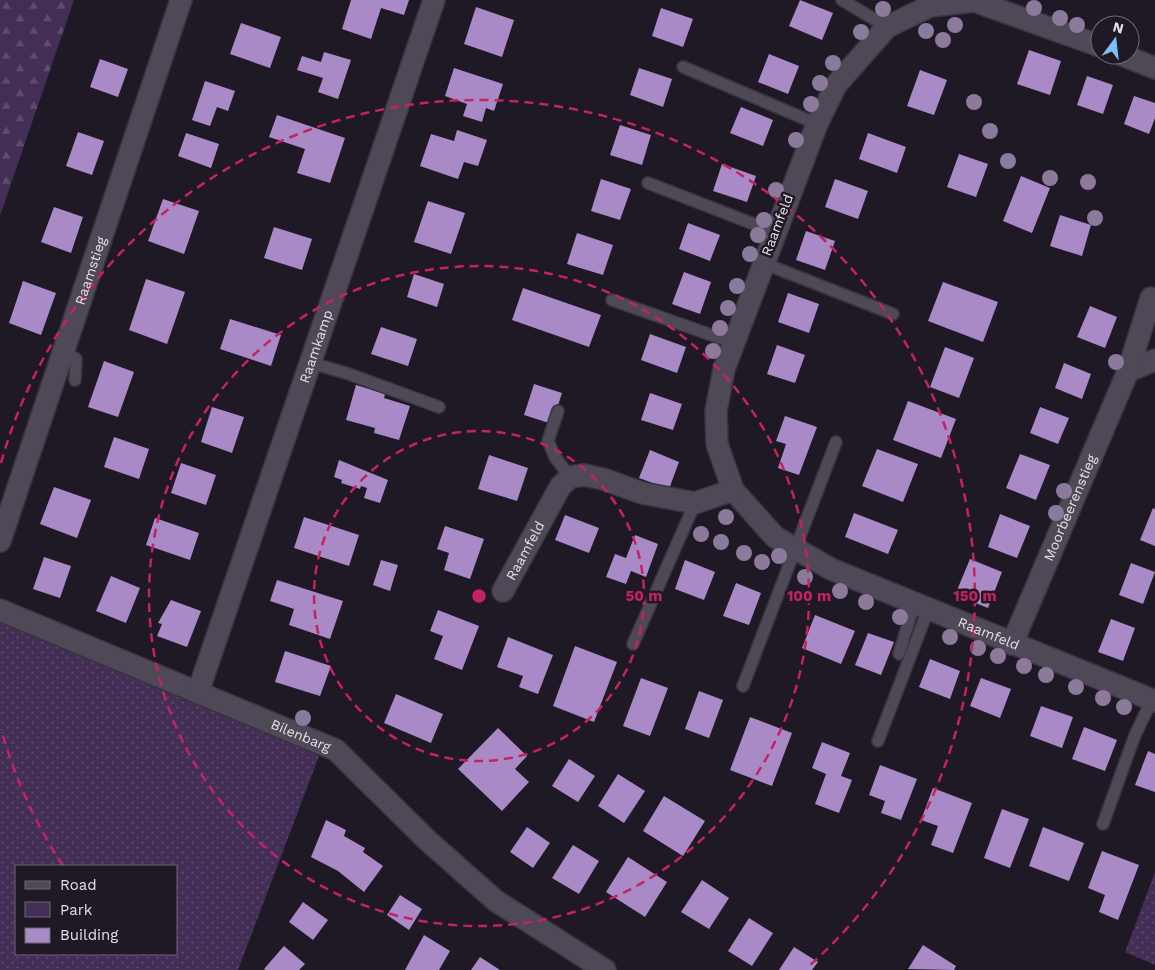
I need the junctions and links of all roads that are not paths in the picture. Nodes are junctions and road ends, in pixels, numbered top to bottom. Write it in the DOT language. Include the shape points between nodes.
graph roads {
  1 [pos="181,0"];
  2 [pos="434,0"];
  3 [pos="842,0"];
  4 [pos="928,3"];
  5 [pos="886,27"];
  6 [pos="1090,42"];
  7 [pos="1140,62"];
  8 [pos="683,67"];
  9 [pos="1155,68"];
  10 [pos="817,124"];
  11 [pos="648,183"];
  12 [pos="774,232"];
  13 [pos="763,263"];
  14 [pos="612,300"];
  15 [pos="1155,300"];
  16 [pos="893,314"];
  17 [pos="734,343"];
  18 [pos="65,352"];
  19 [pos="1155,360"];
  20 [pos="312,363"];
  21 [pos="1128,371"];
  22 [pos="75,380"];
  23 [pos="439,407"];
  24 [pos="558,411"];
  25 [pos="836,442"];
  26 [pos="570,477"];
  27 [pos="733,490"];
  28 [pos="696,503"];
  29 [pos="0,541"];
  30 [pos="795,551"];
  31 [pos="503,591"];
  32 [pos="921,607"];
  33 [pos="0,610"];
  34 [pos="633,644"];
  35 [pos="1012,644"];
  36 [pos="899,654"];
  37 [pos="743,686"];
  38 [pos="198,692"];
  39 [pos="1154,701"];
  40 [pos="878,741"];
  41 [pos="1103,824"];
  42 [pos="605,970"];
  1 -- 18 [label="street, Raamstieg"];
  2 -- 20 [label="street, Raamkamp"];
  3 -- 5 [label="lane"];
  4 -- 5 [label="street, Raamfeld"];
  4 -- 6 [label="street, Raamfeld" via="974,1"];
  5 -- 10 [label="street, Raamfeld" via="836,84"];
  7 -- 9 [label="street"];
  8 -- 10 [label="lane"];
  10 -- 12 [label="street, Raamfeld"];
  11 -- 12 [label="lane"];
  12 -- 13 [label="street, Raamfeld"];
  13 -- 16 [label="lane"];
  13 -- 17 [label="street, Raamfeld"];
  14 -- 17 [label="lane"];
  15 -- 21 [label="street, Moorbeerenstieg" via="1151,298"];
  17 -- 27 [label="street, Raamfeld" via="724,370 716,410 717,444"];
  18 -- 22 [label="lane" via="76,359"];
  18 -- 29 [label="street, Raamstieg"];
  19 -- 21 [label="street"];
  20 -- 23 [label="lane"];
  20 -- 38 [label="street, Raamkamp"];
  21 -- 35 [label="street, Moorbeerenstieg"];
  24 -- 26 [label="lane" via="548,441"];
  25 -- 30 [label="lane"];
  26 -- 28 [label="street" via="584,475 642,493"];
  26 -- 31 [label="street, Raamfeld" via="560,487"];
  27 -- 28 [label="street"];
  27 -- 30 [label="street, Raamfeld" via="775,537"];
  28 -- 34 [label="lane"];
  30 -- 32 [label="street, Raamfeld"];
  30 -- 37 [label="lane"];
  32 -- 35 [label="street, Raamfeld"];
  32 -- 36 [label="lane"];
  32 -- 40 [label="lane"];
  33 -- 38 [label="street, Bilenbarg"];
  35 -- 39 [label="street, Raamfeld"];
  38 -- 42 [label="street, Bilenbarg" via="336,750 427,840 496,901"];
  39 -- 41 [label="lane" via="1135,735"];
}
